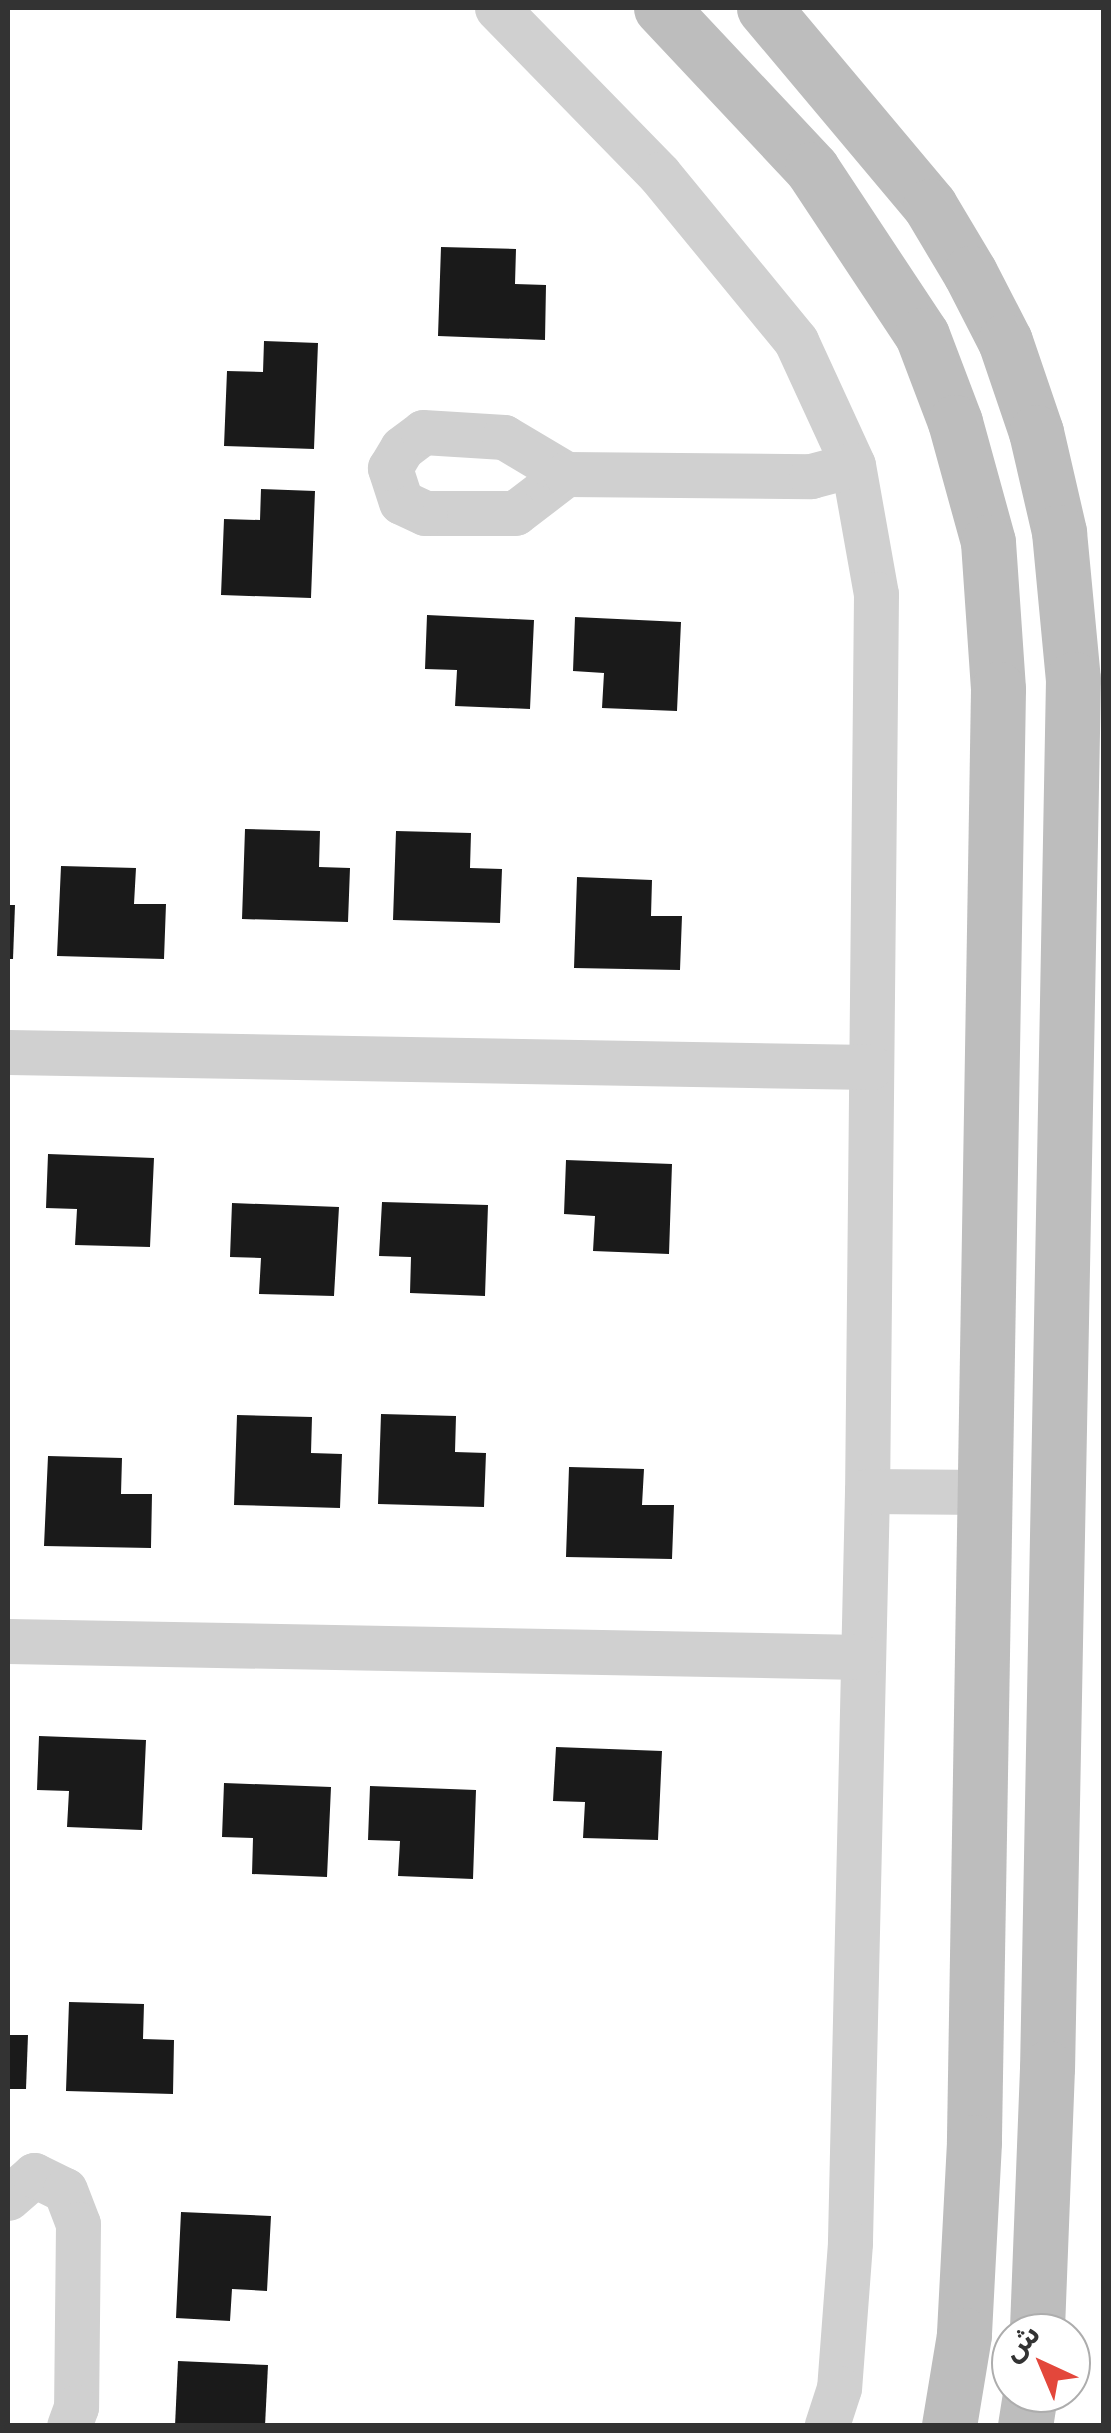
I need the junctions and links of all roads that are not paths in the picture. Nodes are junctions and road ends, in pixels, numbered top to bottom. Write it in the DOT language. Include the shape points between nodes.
graph roads {
  1 [pos="497,8"];
  2 [pos="661,8"];
  3 [pos="764,8"];
  4 [pos="853,465"];
  5 [pos="566,474"];
  6 [pos="8,1052"];
  7 [pos="872,1068"];
  8 [pos="867,1491"];
  9 [pos="986,1492"];
  10 [pos="8,1641"];
  11 [pos="861,1657"];
  12 [pos="1048,2068"];
  13 [pos="974,2072"];
  14 [pos="8,2198"];
  15 [pos="1038,2313"];
  16 [pos="69,2426"];
  17 [pos="828,2426"];
  18 [pos="948,2426"];
  1 -- 4 [label="street" via="659,174 761,295 796,341"];
  2 -- 9 [label="main road" via="812,169 922,335 955,422 988,542 998,689"];
  3 -- 12 [label="main road" via="930,206 970,273 1011,359 1059,532 1073,679"];
  4 -- 5 [label="street" via="811,476"];
  4 -- 7 [label="street" via="876,594"];
  6 -- 7 [label="street"];
  7 -- 8 [label="street"];
  8 -- 9 [label="street"];
  8 -- 11 [label="street"];
  9 -- 13 [label="main road"];
  10 -- 11 [label="street"];
  11 -- 17 [label="street" via="850,2243 839,2388"];
  12 -- 13 [label="main road"];
  12 -- 15 [label="main road"];
  13 -- 18 [label="main road" via="964,2335"];
  14 -- 16 [label="street" via="34,2175 64,2190 78,2224 76,2407"];
}
